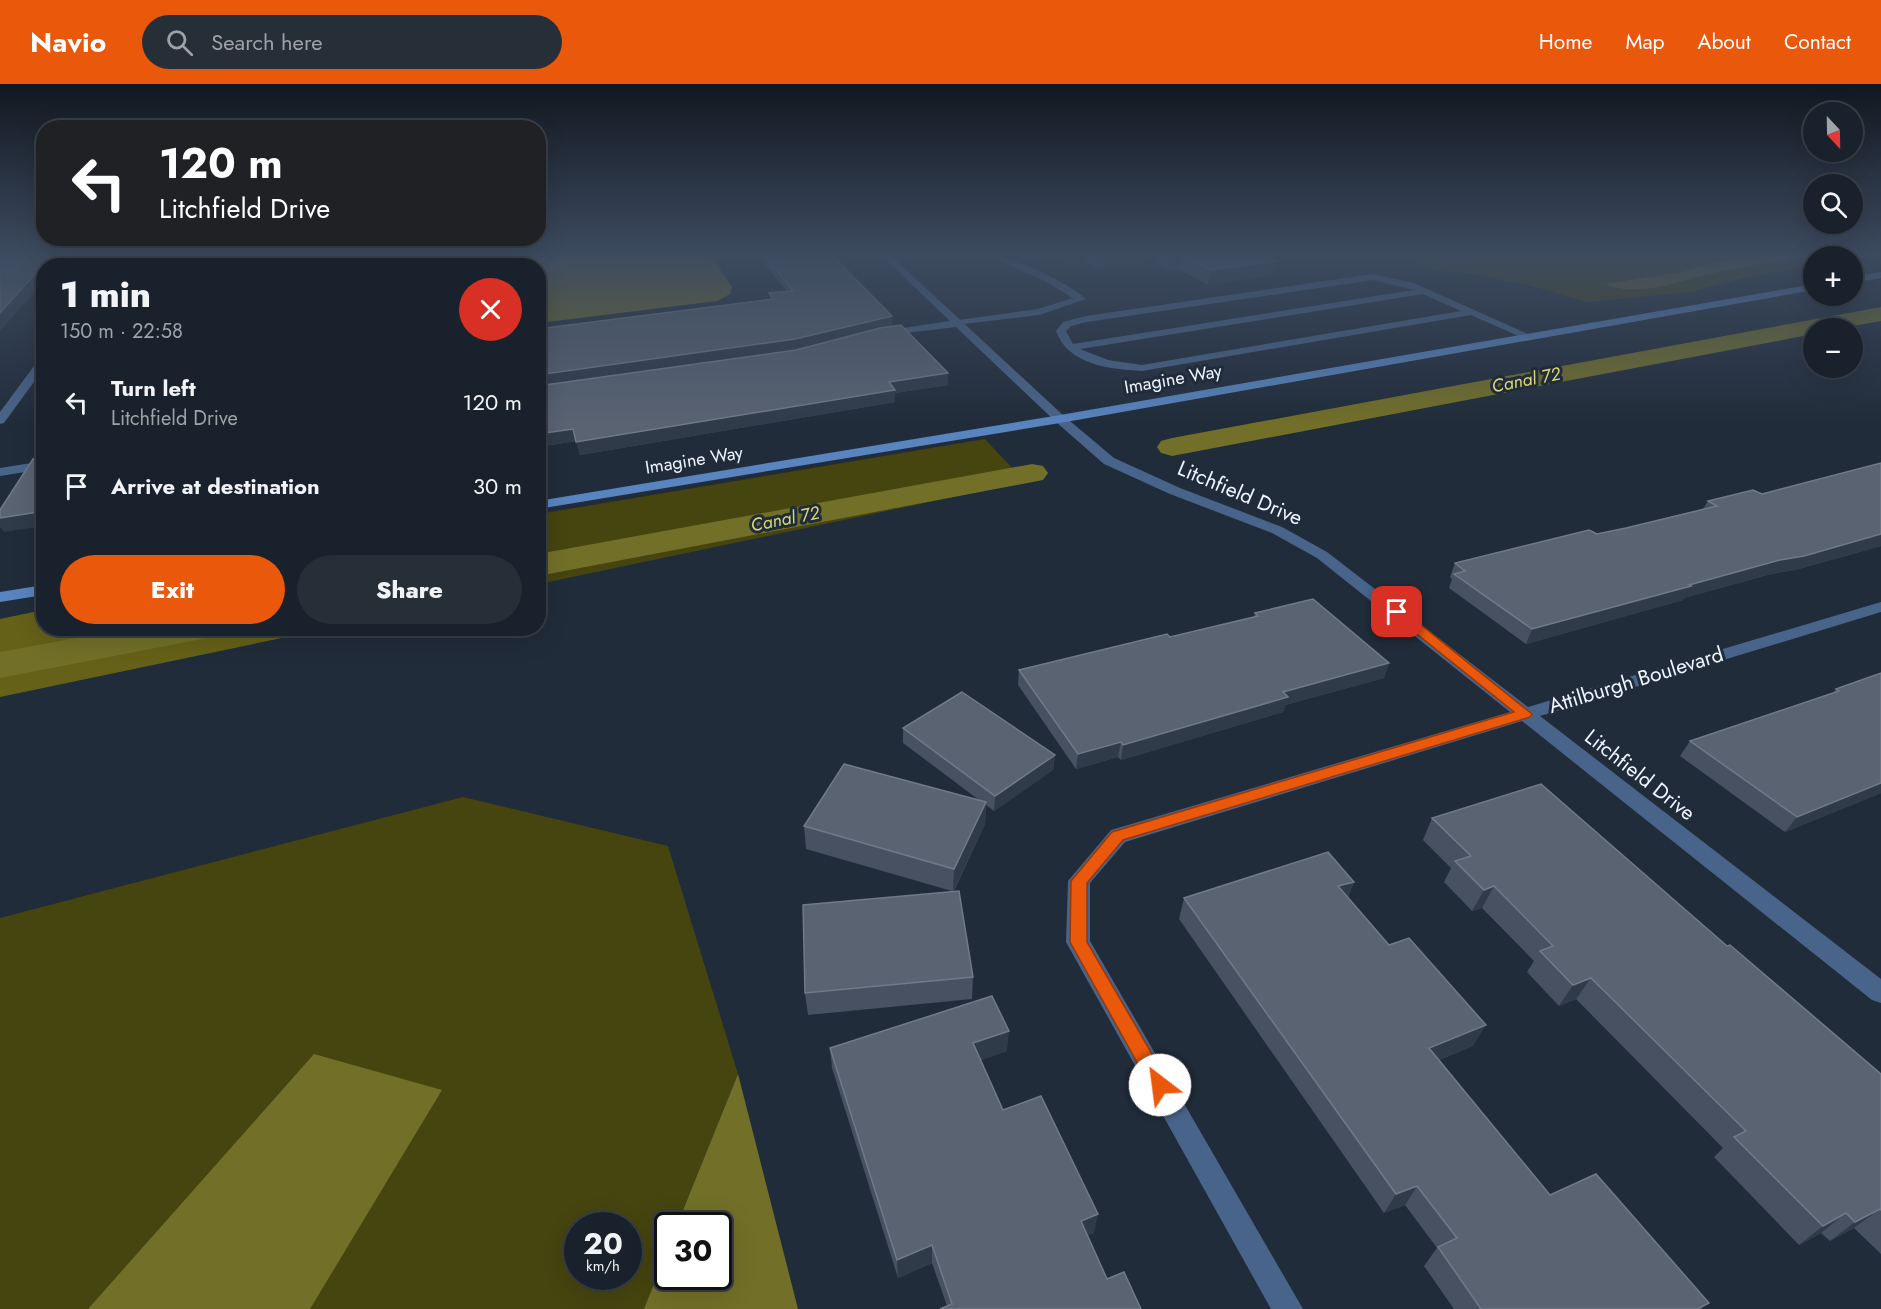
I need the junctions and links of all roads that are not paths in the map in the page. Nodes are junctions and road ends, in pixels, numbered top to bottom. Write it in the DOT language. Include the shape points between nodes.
graph roads {
  1 [pos="945,310"];
  2 [pos="1045,310"];
  3 [pos="1145,310"];
  4 [pos="1304,310"];
  5 [pos="1468,310"];
  6 [pos="1678,310"];
  7 [pos="1472,312"];
  8 [pos="959,323"];
  9 [pos="1527,336"];
  10 [pos="868,337"];
  11 [pos="1072,347"];
  12 [pos="36,371"];
  13 [pos="1060,418"];
  14 [pos="0,420"];
  15 [pos="36,466"];
  16 [pos="0,472"];
  17 [pos="546,504"];
  18 [pos="36,591"];
  19 [pos="0,597"];
  20 [pos="1881,607"];
  21 [pos="1525,714"];
  22 [pos="1881,993"];
  23 [pos="1288,1309"];
  1 -- 8 [label="street, Litchfield Drive"];
  2 -- 8 [label="street"];
  3 -- 11 [label="street" via="1067,324 1061,336"];
  4 -- 11 [label="street"];
  5 -- 7 [label="street"];
  6 -- 9 [label="street, Imagine Way"];
  7 -- 9 [label="street"];
  7 -- 11 [label="street" via="1142,368 1095,361"];
  8 -- 10 [label="street"];
  8 -- 13 [label="street, Litchfield Drive"];
  9 -- 13 [label="street, Imagine Way"];
  12 -- 14 [label="street"];
  13 -- 17 [label="street, Imagine Way"];
  13 -- 21 [label="street, Litchfield Drive" via="1109,461 1277,530 1322,555"];
  15 -- 16 [label="street"];
  18 -- 19 [label="street"];
  20 -- 21 [label="street, Attilburgh Boulevard"];
  21 -- 22 [label="street, Litchfield Drive"];
  21 -- 23 [label="street, Attilburgh Boulevard" via="1118,836 1079,881 1078,942"];
}
